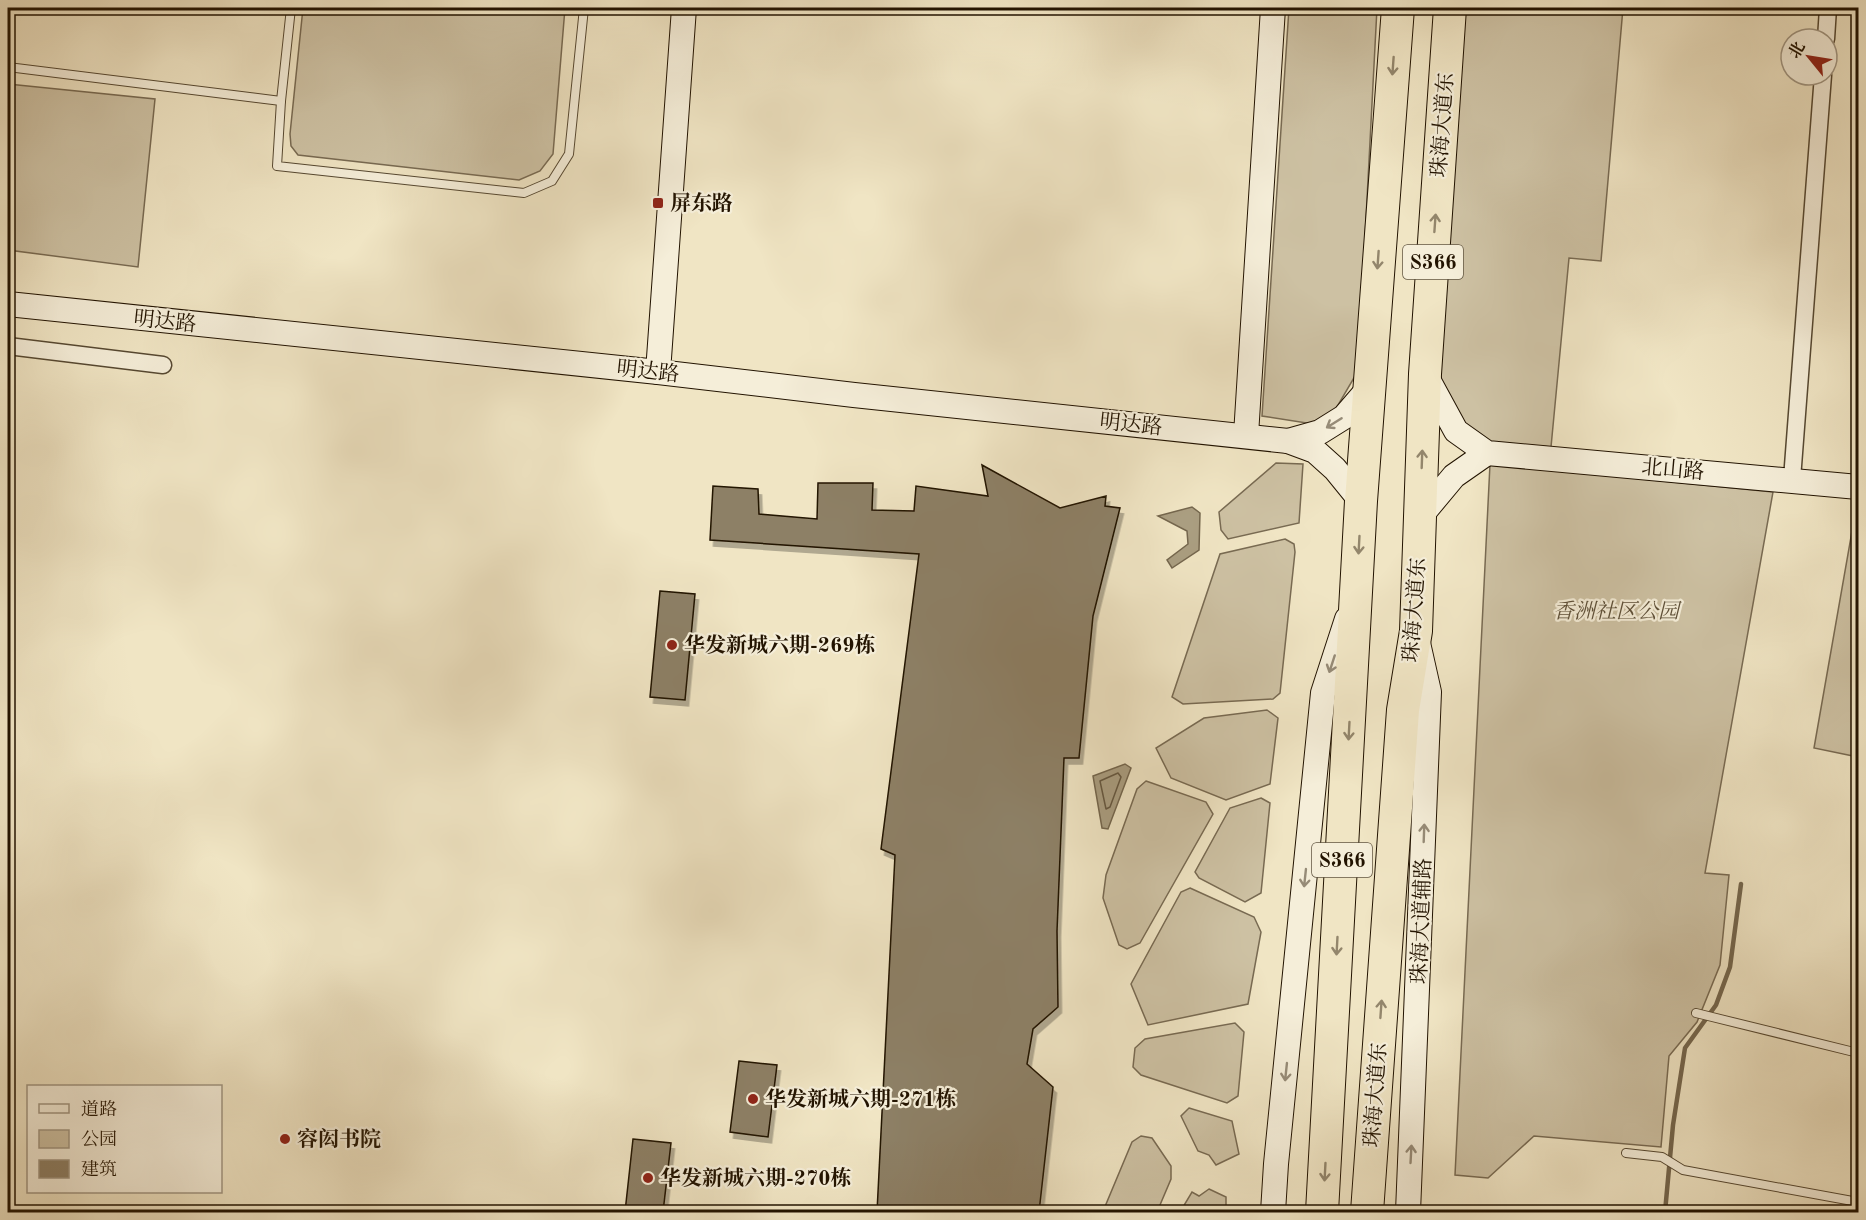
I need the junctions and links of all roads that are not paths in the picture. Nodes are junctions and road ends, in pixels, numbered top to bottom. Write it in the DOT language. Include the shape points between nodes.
graph roads {
  1 [pos="291,8"];
  2 [pos="584,8"];
  3 [pos="684,8"];
  4 [pos="1273,8"];
  5 [pos="1398,8"];
  6 [pos="1450,8"];
  7 [pos="1828,8"];
  8 [pos="1827,27"];
  9 [pos="8,67"];
  10 [pos="1822,87"];
  11 [pos="281,100"];
  12 [pos="8,304"];
  13 [pos="8,346"];
  14 [pos="163,365"];
  15 [pos="658,372"];
  16 [pos="1425,374"];
  17 [pos="1369,388"];
  18 [pos="1246,435"];
  19 [pos="1288,441"];
  20 [pos="1487,453"];
  21 [pos="1792,479"];
  22 [pos="1858,486"];
  23 [pos="1361,501"];
  24 [pos="1419,518"];
  25 [pos="1356,588"];
  26 [pos="1416,631"];
  27 [pos="1699,1014"];
  28 [pos="1858,1053"];
  29 [pos="1626,1153"];
  30 [pos="1858,1202"];
  31 [pos="1274,1212"];
  32 [pos="1322,1212"];
  33 [pos="1367,1212"];
  34 [pos="1408,1212"];
  1 -- 11 [label="lane"];
  2 -- 11 [label="lane" via="569,154 552,181 524,193 277,166"];
  3 -- 15 [label="street"];
  4 -- 18 [label="street"];
  5 -- 17 [label="highway, S366, one-way"];
  16 -- 6 [label="highway, 珠海大道东 / S366, one-way"];
  7 -- 8 [label="street"];
  9 -- 11 [label="lane"];
  10 -- 21 [label="street"];
  12 -- 15 [label="street, 明达路"];
  13 -- 14 [label="street"];
  15 -- 18 [label="street, 明达路"];
  16 -- 20 [label="street" via="1456,431"];
  24 -- 16 [label="highway, 珠海大道东 / S366, one-way"];
  17 -- 19 [label="street, 明达路, one-way" via="1344,417 1320,432"];
  17 -- 23 [label="highway, S366"];
  18 -- 19 [label="street, 明达路"];
  19 -- 23 [label="street, 明达路" via="1315,451"];
  20 -- 21 [label="street, 北山路"];
  20 -- 24 [label="street" via="1454,476"];
  21 -- 22 [label="street, 北山路"];
  23 -- 25 [label="highway, S366, one-way"];
  24 -- 26 [label="highway, 珠海大道东 / S366"];
  25 -- 31 [label="street, one-way" via="1323,693"];
  25 -- 32 [label="highway, S366, one-way"];
  33 -- 26 [label="highway, 珠海大道东 / S366, one-way" via="1403,710"];
  34 -- 26 [label="street, 珠海大道辅路, one-way" via="1429,692"];
  27 -- 28 [label="lane"];
  29 -- 30 [label="lane" via="1664,1158 1683,1170"];
}
